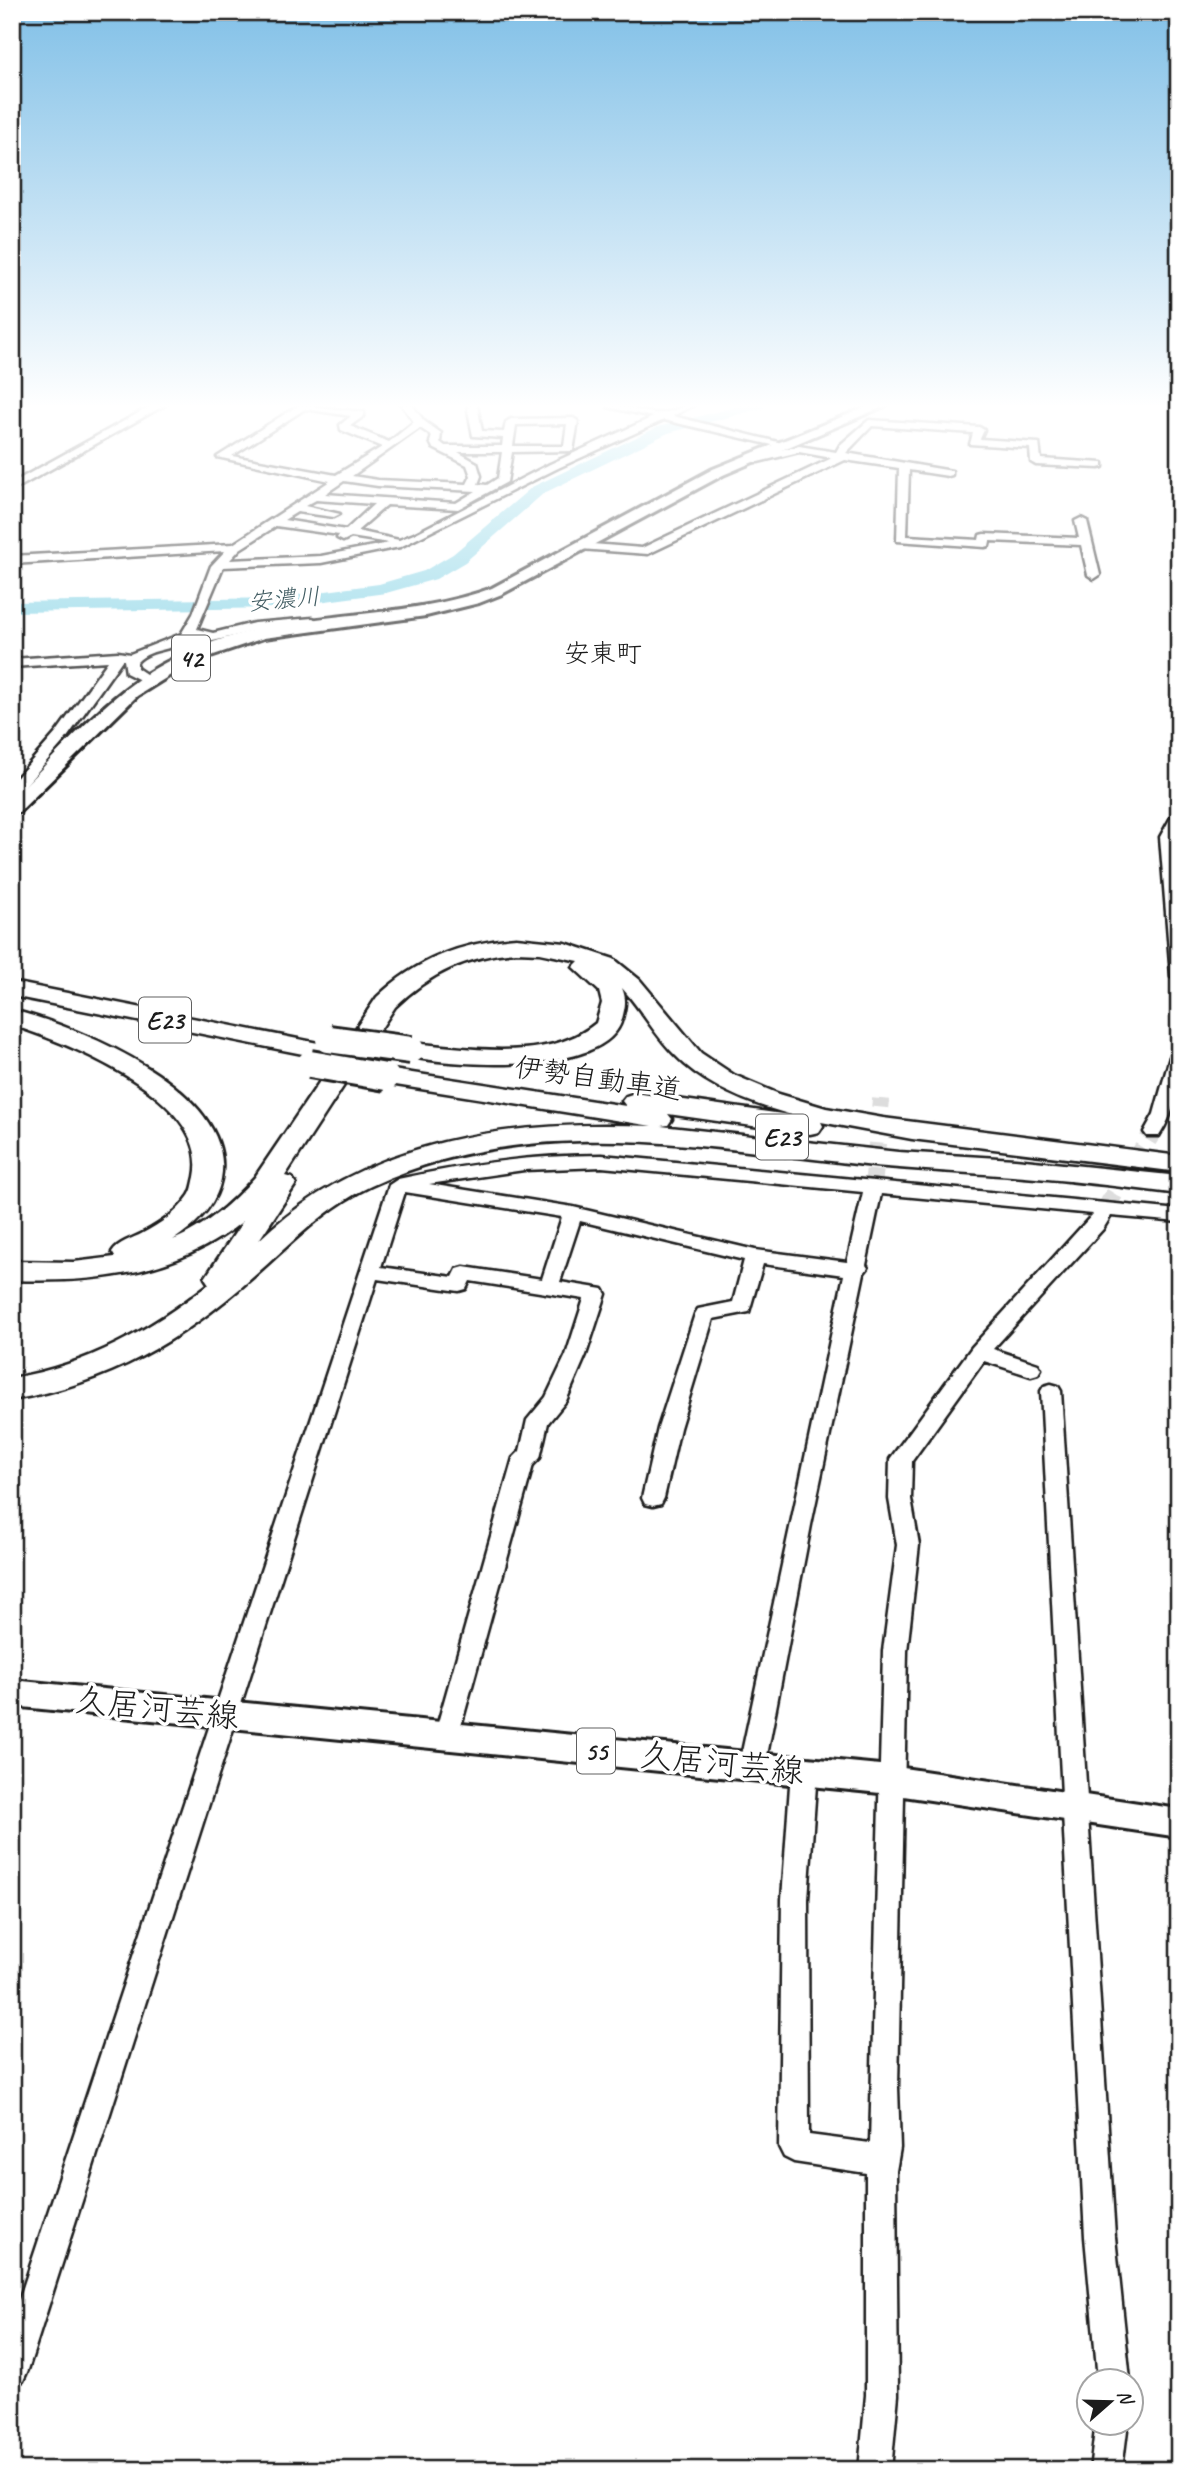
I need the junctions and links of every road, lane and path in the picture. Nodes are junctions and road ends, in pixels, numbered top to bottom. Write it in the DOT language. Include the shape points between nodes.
graph roads {
  1 [pos="362,521"];
  2 [pos="445,521"];
  3 [pos="628,521"];
  4 [pos="708,521"];
  5 [pos="902,521"];
  6 [pos="1080,521"];
  7 [pos="272,522"];
  8 [pos="348,533"];
  9 [pos="393,540"];
  10 [pos="1086,542"];
  11 [pos="580,546"];
  12 [pos="236,547"];
  13 [pos="325,554"];
  14 [pos="12,560"];
  15 [pos="218,565"];
  16 [pos="1094,575"];
  17 [pos="326,623"];
  18 [pos="190,631"];
  19 [pos="136,655"];
  20 [pos="118,656"];
  21 [pos="12,663"];
  22 [pos="148,680"];
  23 [pos="49,763"];
  24 [pos="12,792"];
  25 [pos="12,808"];
  26 [pos="1179,815"];
  27 [pos="1179,976"];
  28 [pos="12,989"];
  29 [pos="12,1004"];
  30 [pos="12,1017"];
  31 [pos="319,1051"];
  32 [pos="1179,1057"];
  33 [pos="398,1064"];
  34 [pos="1153,1132"];
  35 [pos="1179,1167"];
  36 [pos="1031,1169"];
  37 [pos="398,1185"];
  38 [pos="1179,1185"];
  39 [pos="873,1188"];
  40 [pos="1105,1209"];
  41 [pos="573,1213"];
  42 [pos="1179,1216"];
  43 [pos="755,1256"];
  44 [pos="858,1268"];
  45 [pos="12,1270"];
  46 [pos="45,1272"];
  47 [pos="371,1272"];
  48 [pos="549,1287"];
  49 [pos="206,1302"];
  50 [pos="979,1352"];
  51 [pos="1031,1369"];
  52 [pos="12,1388"];
  53 [pos="1051,1391"];
  54 [pos="653,1498"];
  55 [pos="12,1693"];
  56 [pos="226,1716"];
  57 [pos="446,1737"];
  58 [pos="752,1766"];
  59 [pos="804,1771"];
  60 [pos="890,1780"];
  61 [pos="1077,1808"];
  62 [pos="1179,1823"];
  63 [pos="883,2157"];
  64 [pos="1113,2366"];
  65 [pos="12,2370"];
  66 [pos="1110,2436"];
  67 [pos="876,2470"];
  68 [pos="1106,2470"];
  1 -- 8 [label="street"];
  2 -- 15 [label="street" via="397,544 317,559"];
  3 -- 11 [label="main road, 42"];
  4 -- 11 [label="street" via="644,552"];
  5 -- 10 [label="street" via="901,539 985,544 984,537"];
  6 -- 10 [label="street"];
  7 -- 8 [label="street"];
  7 -- 12 [label="street"];
  8 -- 9 [label="street"];
  8 -- 13 [label="street"];
  10 -- 16 [label="street"];
  11 -- 17 [label="main road, 42" via="471,603 406,616"];
  12 -- 14 [label="street"];
  12 -- 15 [label="street"];
  15 -- 18 [label="street"];
  17 -- 18 [label="street" via="264,626 209,637"];
  17 -- 22 [label="main road, 42" via="234,641"];
  18 -- 19 [label="street" via="177,641"];
  19 -- 20 [label="street"];
  19 -- 22 [label="street" via="131,670"];
  20 -- 21 [label="street"];
  20 -- 23 [label="street"];
  22 -- 23 [label="main road, 42"];
  23 -- 24 [label="street"];
  23 -- 25 [label="main road, 42"];
  26 -- 27 [label="street" via="1167,837"];
  28 -- 31 [label="highway, E23"];
  29 -- 31 [label="highway, 伊勢自動車道 / E23"];
  30 -- 46 [label="highway" via="115,1059 163,1090 202,1130 212,1159 202,1197 163,1234 122,1253"];
  31 -- 33 [label="highway, 伊勢自動車道 / E23, bridge"];
  31 -- 33 [label="highway, bridge"];
  32 -- 34 [label="street" via="1163,1114"];
  33 -- 35 [label="highway, 伊勢自動車道 / E23" via="785,1122"];
  33 -- 36 [label="highway, 伊勢自動車道 / E23" via="836,1145"];
  33 -- 49 [label="highway" via="561,1051 598,1034 610,1021 614,998 606,982 590,969 542,955 472,960 429,979 405,1000 378,1038"];
  35 -- 46 [label="highway" via="1122,1154 905,1130 780,1103 701,1065 679,1045 638,989 610,966 551,947 499,947 441,960 398,989 268,1178 218,1227 175,1251 140,1263 96,1271"];
  36 -- 38 [label="highway, 伊勢自動車道 / E23"];
  36 -- 49 [label="highway" via="953,1166 658,1135 554,1133 498,1138 424,1155 318,1204"];
  37 -- 39 [label="street" via="481,1167 570,1161"];
  37 -- 41 [label="street"];
  37 -- 47 [label="street"];
  39 -- 40 [label="street"];
  39 -- 44 [label="street"];
  40 -- 42 [label="street"];
  40 -- 50 [label="street" via="1096,1225"];
  41 -- 43 [label="street"];
  41 -- 48 [label="street"];
  43 -- 44 [label="street"];
  43 -- 54 [label="street" via="741,1307 705,1314 669,1427"];
  44 -- 58 [label="street"];
  45 -- 46 [label="highway"];
  47 -- 48 [label="street" via="459,1284 464,1274"];
  47 -- 56 [label="street"];
  48 -- 57 [label="street" via="596,1294 576,1355 555,1401 538,1420 529,1458 524,1458"];
  49 -- 52 [label="highway" via="122,1356 68,1376"];
  50 -- 51 [label="street"];
  50 -- 60 [label="street" via="901,1459 900,1499 908,1545 895,1651"];
  53 -- 61 [label="street"];
  55 -- 56 [label="main road, 久居河芸線 / 55"];
  56 -- 57 [label="main road, 久居河芸線 / 55"];
  56 -- 65 [label="street"];
  57 -- 58 [label="main road, 久居河芸線 / 55"];
  58 -- 59 [label="main road, 久居河芸線 / 55"];
  59 -- 60 [label="main road, 久居河芸線 / 55"];
  59 -- 63 [label="street" via="795,1899 794,2147"];
  60 -- 61 [label="main road, 久居河芸線 / 55"];
  60 -- 63 [label="street"];
  61 -- 62 [label="main road, 久居河芸線 / 55"];
  61 -- 64 [label="street" via="1100,2237"];
  63 -- 67 [label="street" via="883,2395"];
  66 -- 68 [label="street"];
}
